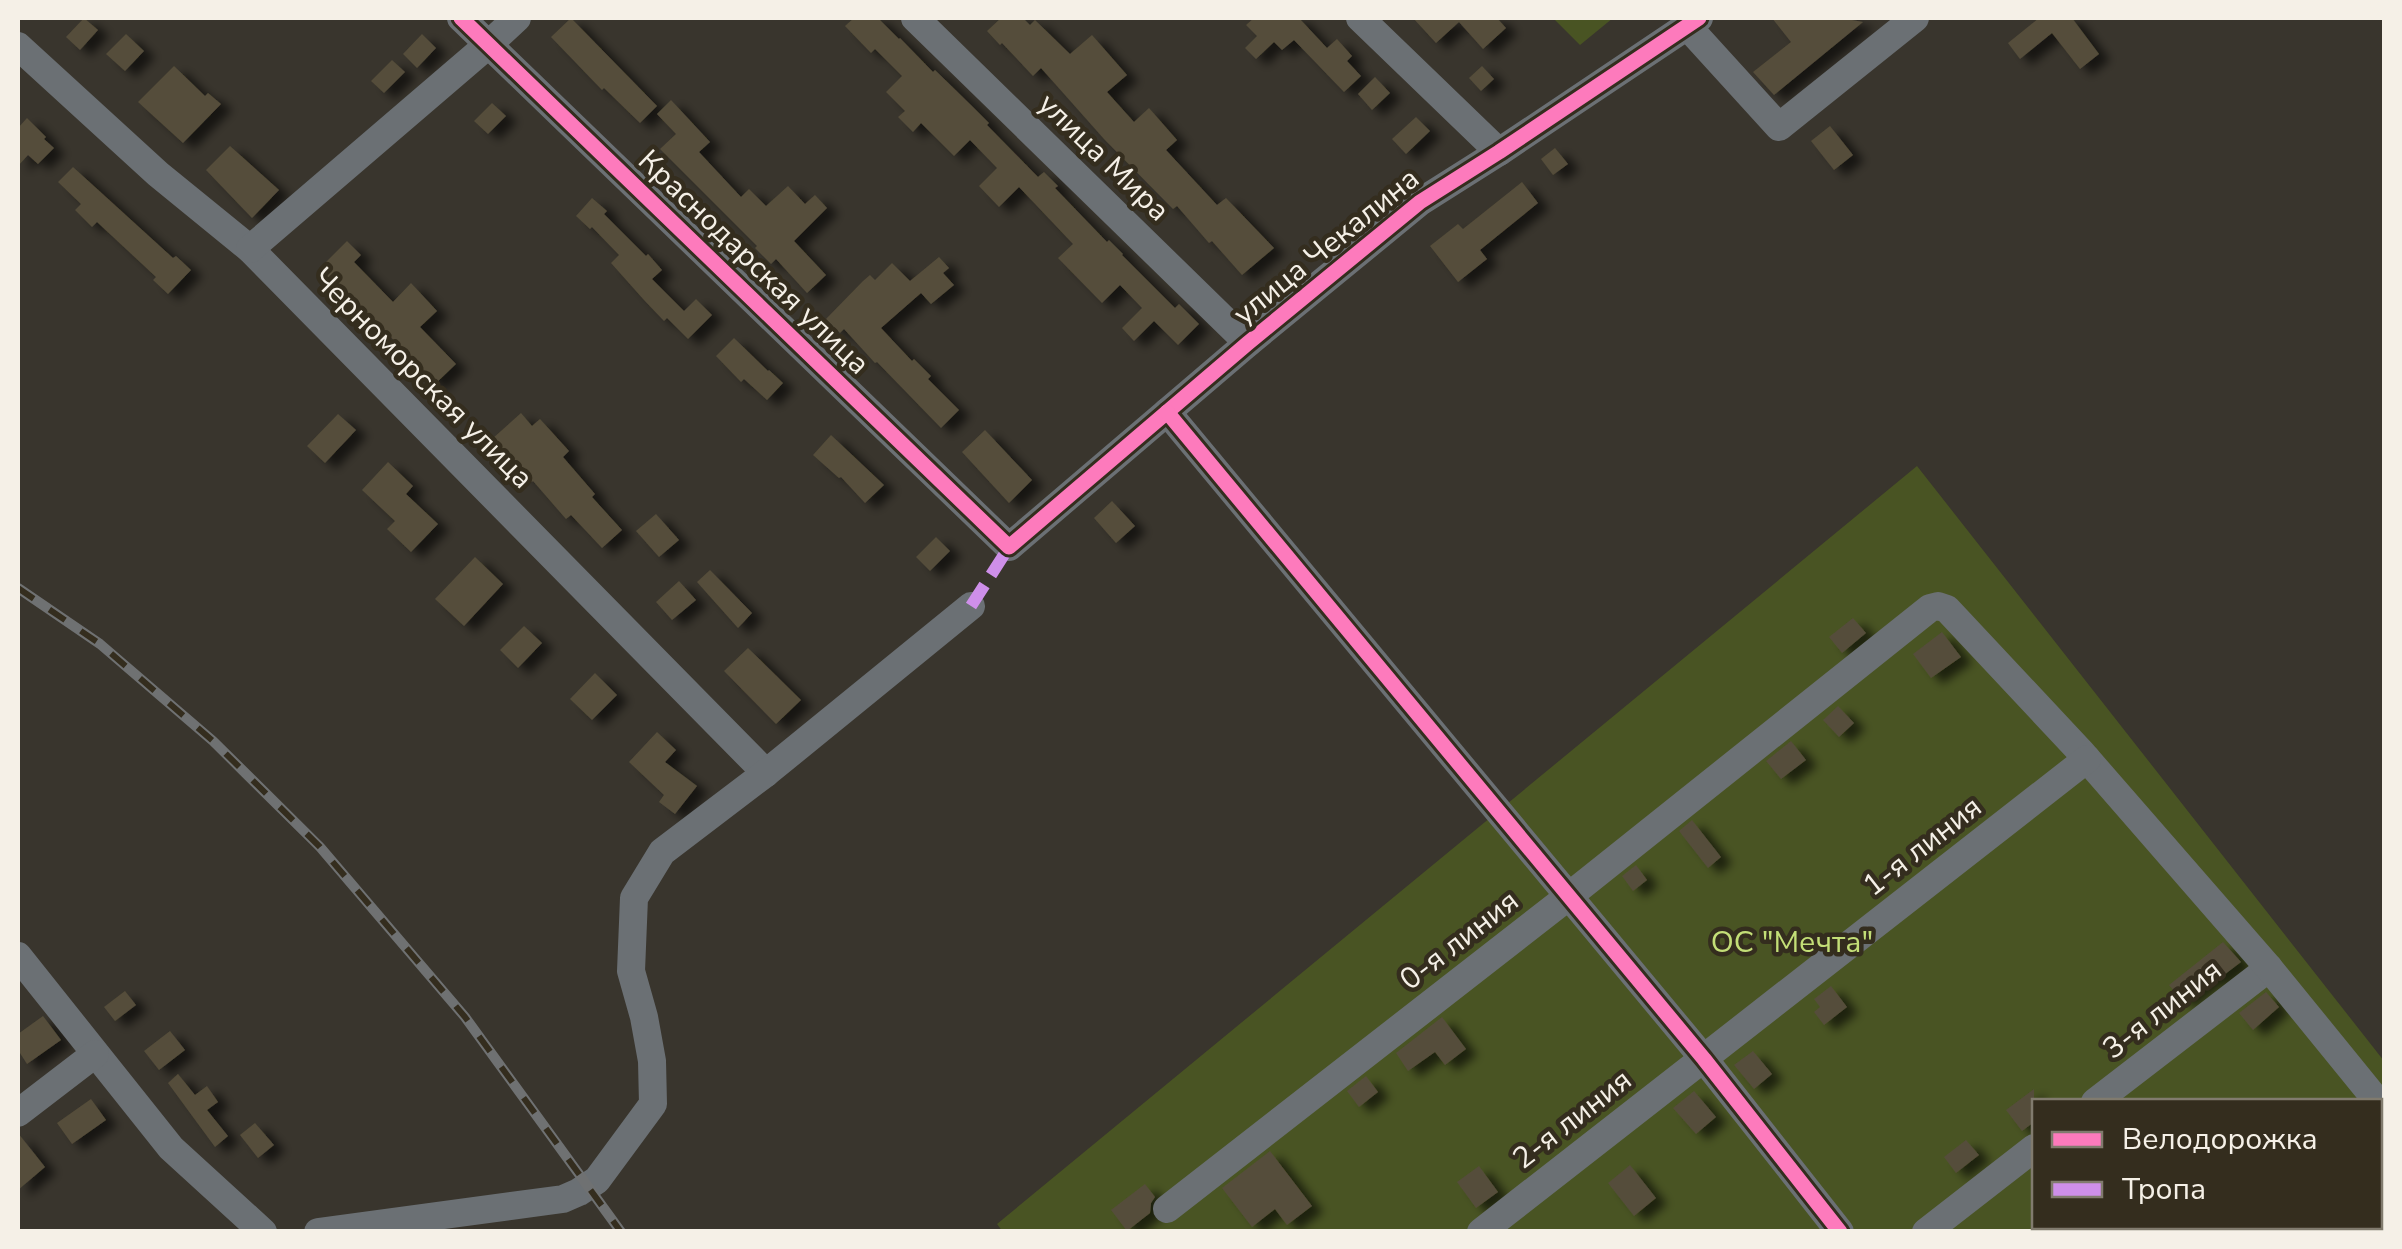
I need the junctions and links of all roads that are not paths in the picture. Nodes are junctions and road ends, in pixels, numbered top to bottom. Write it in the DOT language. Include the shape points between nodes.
graph roads {
  1 [pos="461,18"];
  2 [pos="517,18"];
  3 [pos="915,18"];
  4 [pos="1360,18"];
  5 [pos="1915,18"];
  6 [pos="1693,22"];
  7 [pos="489,44"];
  8 [pos="18,46"];
  9 [pos="1499,152"];
  10 [pos="250,249"];
  11 [pos="1248,343"];
  12 [pos="1168,412"];
  13 [pos="1009,546"];
  14 [pos="971,606"];
  15 [pos="2087,759"];
  16 [pos="766,774"];
  17 [pos="1569,896"];
  18 [pos="18,956"];
  19 [pos="2269,968"];
  20 [pos="95,1054"];
  21 [pos="1704,1059"];
  22 [pos="2099,1099"];
  23 [pos="2377,1099"];
  24 [pos="18,1113"];
  25 [pos="2032,1150"];
  26 [pos="1167,1209"];
  27 [pos="263,1232"];
  28 [pos="318,1232"];
  29 [pos="1480,1232"];
  30 [pos="1840,1232"];
  31 [pos="1926,1232"];
  1 -- 7 [label="street, Краснодарская улица"];
  2 -- 7 [label="street"];
  3 -- 11 [label="street, улица Мира"];
  4 -- 9 [label="street"];
  5 -- 6 [label="street" via="1779,127"];
  6 -- 9 [label="street, улица Чекалина"];
  7 -- 10 [label="street"];
  7 -- 13 [label="street, Краснодарская улица"];
  8 -- 10 [label="street, Черноморская улица"];
  9 -- 11 [label="street, улица Чекалина" via="1420,202"];
  10 -- 16 [label="street, Черноморская улица"];
  11 -- 12 [label="street, улица Чекалина"];
  12 -- 13 [label="street, улица Чекалина"];
  12 -- 17 [label="street"];
  14 -- 16 [label="street"];
  15 -- 17 [label="street, 0-я линия" via="1946,610 1930,608"];
  15 -- 19 [label="street"];
  15 -- 21 [label="street, 1-я линия"];
  16 -- 28 [label="street" via="662,852 634,898 631,971 652,1061 653,1104 597,1180 563,1198"];
  17 -- 21 [label="street"];
  17 -- 26 [label="street, 0-я линия"];
  18 -- 20 [label="street"];
  19 -- 22 [label="street, 3-я линия"];
  19 -- 23 [label="street"];
  20 -- 24 [label="street"];
  20 -- 27 [label="street" via="171,1148"];
  21 -- 29 [label="street, 2-я линия"];
  21 -- 30 [label="street"];
  25 -- 31 [label="street"];
}
